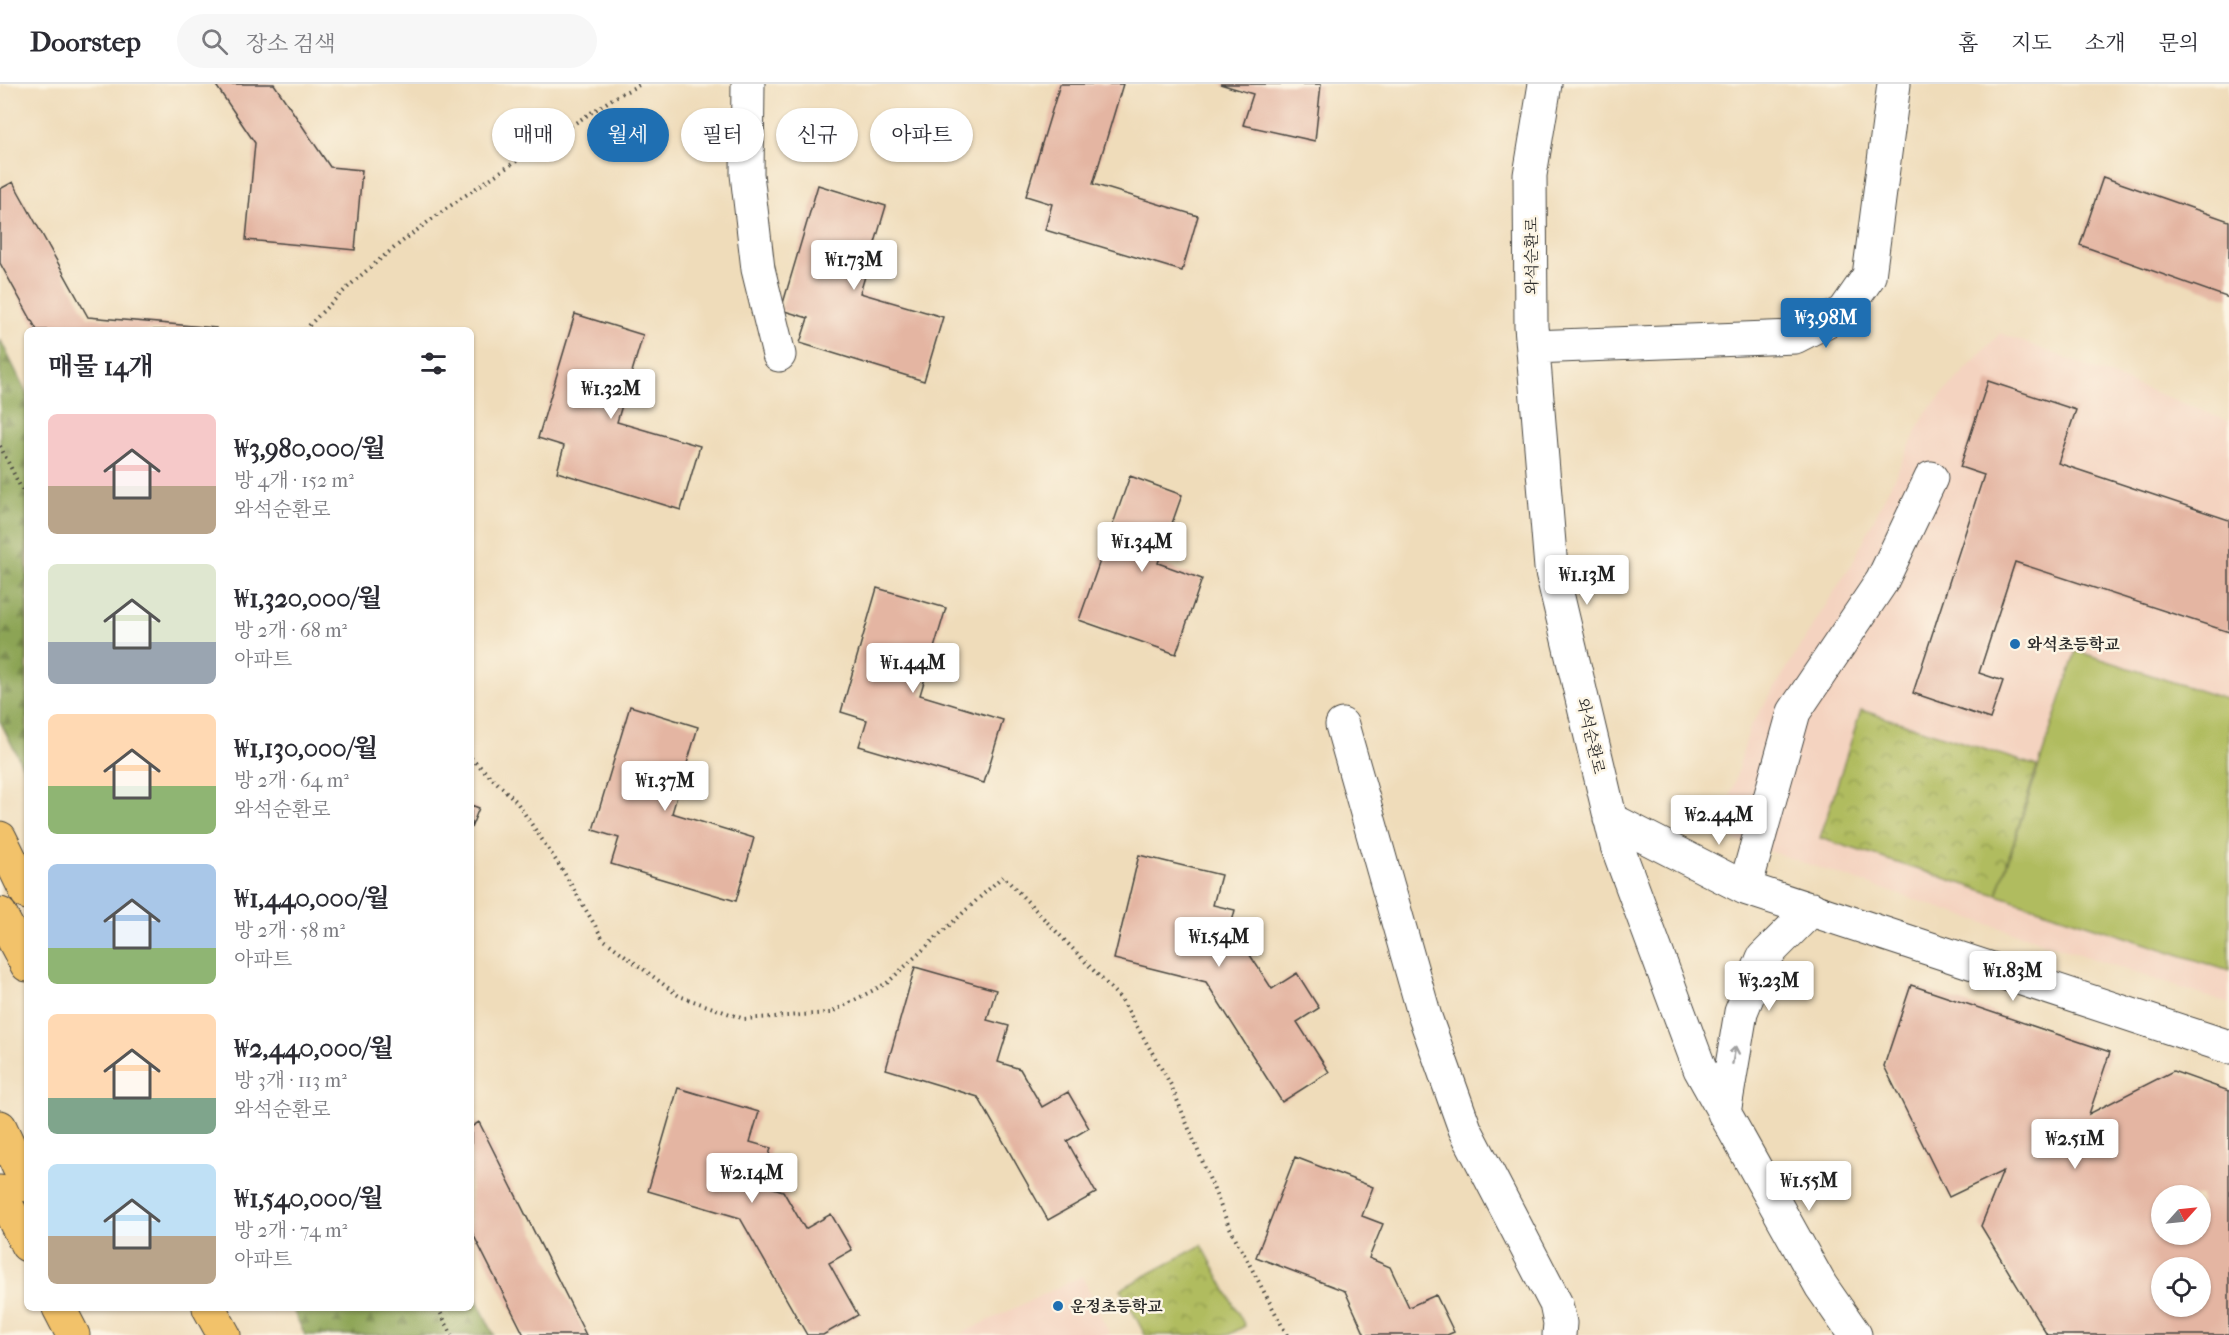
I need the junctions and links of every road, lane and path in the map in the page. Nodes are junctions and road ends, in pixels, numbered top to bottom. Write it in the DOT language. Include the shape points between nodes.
graph roads {
  1 [pos="641,84"];
  2 [pos="748,84"];
  3 [pos="1545,84"];
  4 [pos="1894,84"];
  5 [pos="308,327"];
  6 [pos="1533,347"];
  7 [pos="779,355"];
  8 [pos="0,446"];
  9 [pos="1931,478"];
  10 [pos="24,494"];
  11 [pos="1342,725"];
  12 [pos="474,761"];
  13 [pos="1610,819"];
  14 [pos="0,838"];
  15 [pos="24,887"];
  16 [pos="1745,888"];
  17 [pos="1812,909"];
  18 [pos="0,914"];
  19 [pos="24,959"];
  20 [pos="2229,1047"];
  21 [pos="1724,1113"];
  22 [pos="0,1127"];
  23 [pos="24,1179"];
  24 [pos="0,1192"];
  25 [pos="24,1239"];
  26 [pos="61,1311"];
  27 [pos="85,1311"];
  28 [pos="211,1311"];
  29 [pos="233,1311"];
  30 [pos="440,1311"];
  31 [pos="73,1335"];
  32 [pos="97,1335"];
  33 [pos="224,1335"];
  34 [pos="245,1335"];
  35 [pos="452,1335"];
  36 [pos="1287,1335"];
  37 [pos="1559,1335"];
  38 [pos="1855,1335"];
  1 -- 5 [label="path" via="615,97 430,219 331,302"];
  2 -- 7 [label="street" via="747,174 758,269"];
  3 -- 6 [label="street, 와석순환로" via="1530,174"];
  4 -- 6 [label="street" via="1869,276 1844,312 1795,337"];
  6 -- 13 [label="street, 와석순환로" via="1551,568"];
  8 -- 10 [label="path"];
  9 -- 16 [label="street" via="1882,581 1794,712"];
  11 -- 37 [label="street" via="1425,1017 1465,1129 1556,1304"];
  12 -- 36 [label="path" via="516,801 603,939 679,996 744,1019 830,1013 887,983 1004,876 1121,999 1171,1085 1228,1224"];
  13 -- 16 [label="street"];
  13 -- 21 [label="street, 와석순환로" via="1700,1069"];
  14 -- 15 [label="highway"];
  16 -- 17 [label="street"];
  17 -- 20 [label="street"];
  21 -- 17 [label="street, one-way" via="1742,1012 1763,958"];
  18 -- 19 [label="highway"];
  21 -- 38 [label="street, 와석순환로" via="1821,1286"];
  22 -- 23 [label="highway"];
  24 -- 25 [label="highway"];
  26 -- 31 [label="highway"];
  27 -- 32 [label="highway"];
  28 -- 33 [label="highway"];
  29 -- 34 [label="highway"];
  30 -- 35 [label="path"];
}
